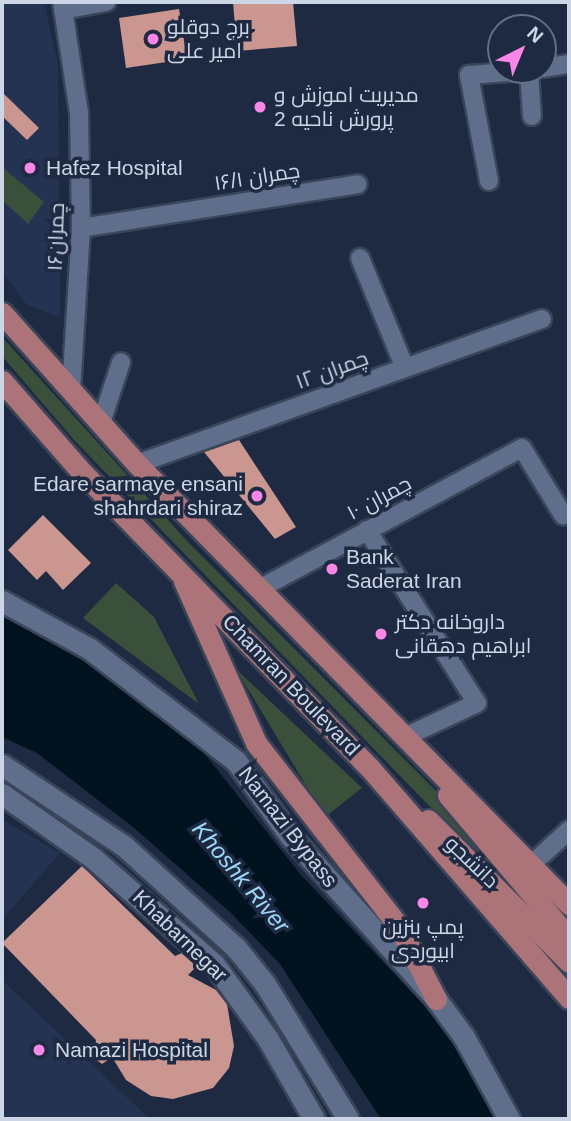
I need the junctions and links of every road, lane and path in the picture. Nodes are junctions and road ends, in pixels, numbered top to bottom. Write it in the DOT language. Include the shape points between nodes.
graph roads {
  1 [pos="106,2"];
  2 [pos="62,6"];
  3 [pos="487,74"];
  4 [pos="535,84"];
  5 [pos="532,116"];
  6 [pos="489,181"];
  7 [pos="358,184"];
  8 [pos="81,228"];
  9 [pos="360,258"];
  10 [pos="2,313"];
  11 [pos="542,320"];
  12 [pos="121,362"];
  13 [pos="405,368"];
  14 [pos="2,381"];
  15 [pos="71,390"];
  16 [pos="101,423"];
  17 [pos="137,464"];
  18 [pos="563,515"];
  19 [pos="368,530"];
  20 [pos="177,566"];
  21 [pos="259,589"];
  22 [pos="2,601"];
  23 [pos="405,737"];
  24 [pos="2,765"];
  25 [pos="369,767"];
  26 [pos="2,794"];
  27 [pos="569,830"];
  28 [pos="533,863"];
  29 [pos="569,904"];
  30 [pos="569,937"];
  31 [pos="569,962"];
  32 [pos="436,999"];
  33 [pos="569,999"];
  34 [pos="314,1119"];
  35 [pos="348,1119"];
  36 [pos="509,1119"];
  1 -- 2 [label="street"];
  2 -- 8 [label="street, چمران۱۶" via="79,113"];
  3 -- 6 [label="street" via="469,75"];
  4 -- 5 [label="street"];
  7 -- 8 [label="street, ۱۶/۱ چمران"];
  8 -- 15 [label="street, چمران۱۶"];
  9 -- 13 [label="street"];
  10 -- 15 [label="main road, Chamran Boulevard"];
  11 -- 13 [label="street, ۱۲ چمران"];
  12 -- 16 [label="street"];
  13 -- 17 [label="street, ۱۲ چمران"];
  14 -- 20 [label="main road, Chamran Boulevard" via="79,469"];
  15 -- 16 [label="main road, Chamran Boulevard"];
  16 -- 17 [label="main road, Chamran Boulevard"];
  17 -- 21 [label="main road, Chamran Boulevard"];
  18 -- 19 [label="street, ۱۰ چمران" via="522,448"];
  19 -- 21 [label="street, ۱۰ چمران"];
  19 -- 23 [label="street" via="477,702"];
  20 -- 25 [label="main road, Chamran Boulevard"];
  20 -- 32 [label="main road" via="256,743 399,928"];
  21 -- 23 [label="main road, Chamran Boulevard"];
  22 -- 32 [label="main road, Namazi Bypass" via="90,649 236,761 290,836"];
  23 -- 28 [label="main road, Chamran Boulevard"];
  23 -- 30 [label="main road, دانشجو" via="474,830"];
  24 -- 35 [label="main road" via="124,846 237,949 265,984"];
  25 -- 31 [label="main road, دانشجو" via="467,855"];
  25 -- 33 [label="main road, Chamran Boulevard"];
  26 -- 34 [label="main road, Khabarnegar" via="112,873 214,964 268,1039"];
  27 -- 28 [label="street"];
  28 -- 29 [label="main road, Chamran Boulevard"];
  32 -- 36 [label="main road, Namazi Bypass" via="470,1047"];
}
